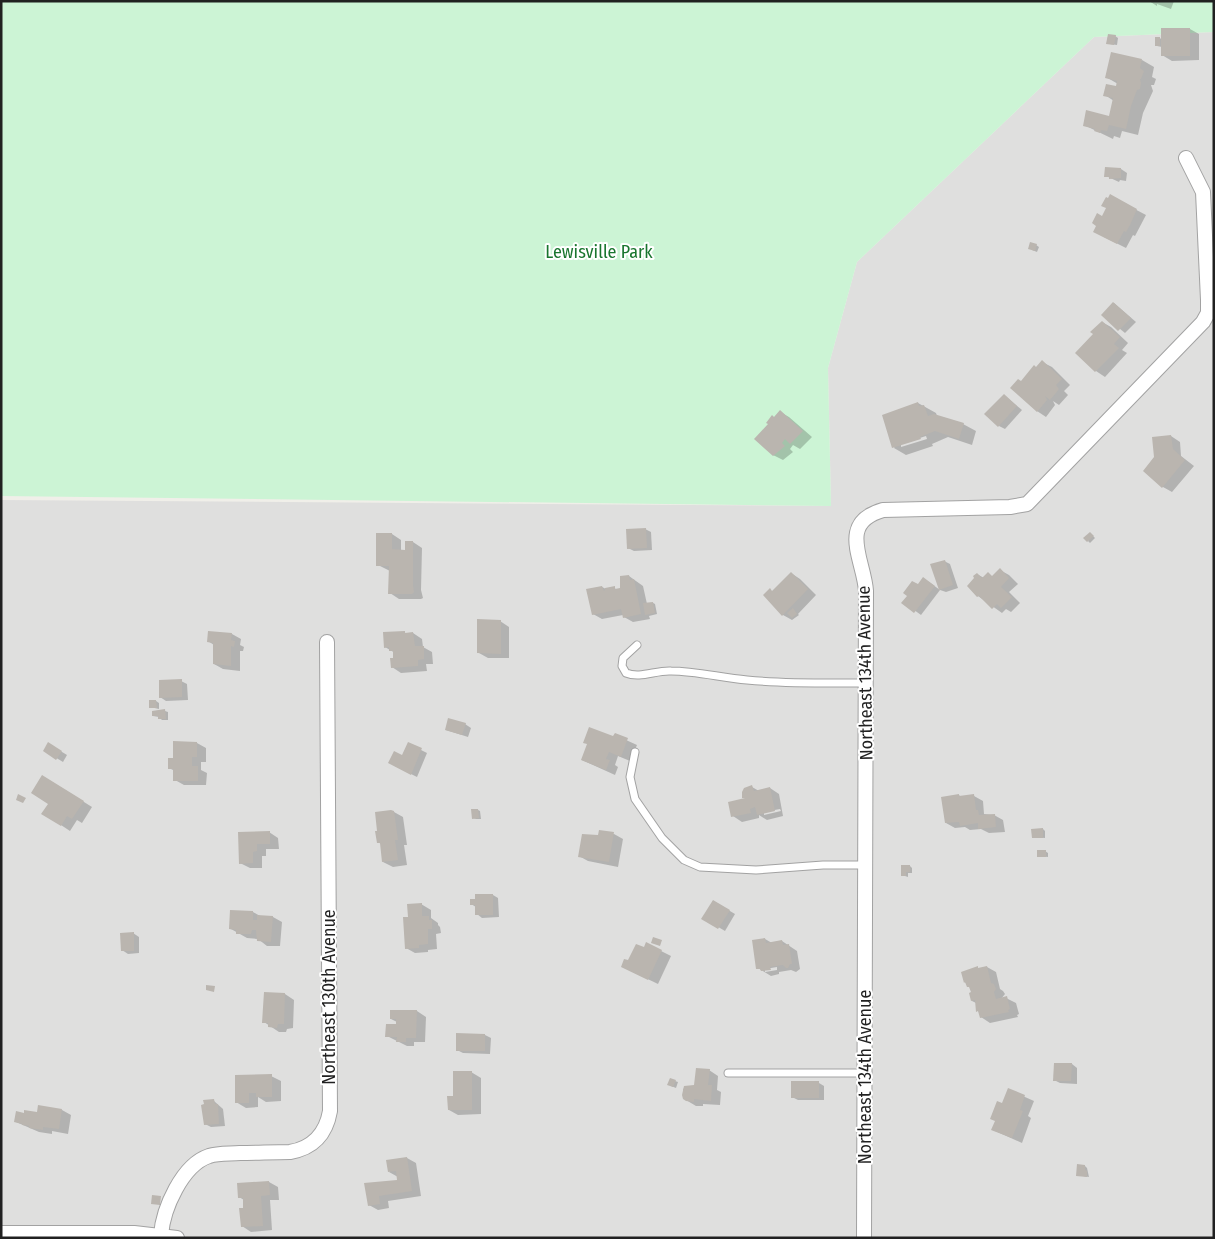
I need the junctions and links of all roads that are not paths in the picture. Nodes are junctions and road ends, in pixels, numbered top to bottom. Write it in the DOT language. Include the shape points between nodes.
graph roads {
  1 [pos="1186,158"];
  2 [pos="327,642"];
  3 [pos="637,645"];
  4 [pos="866,683"];
  5 [pos="635,752"];
  6 [pos="866,865"];
  7 [pos="728,1073"];
  8 [pos="866,1073"];
  9 [pos="1,1233"];
  10 [pos="162,1235"];
  11 [pos="177,1238"];
  12 [pos="864,1238"];
  1 -- 4 [label="street, Northeast 134th Avenue" via="1203,192 1208,312 1203,322 1027,504 883,510 867,517 857,530 856,538 866,580"];
  2 -- 10 [label="street, Northeast 130th Avenue" via="328,1121 318,1139 300,1150 217,1154 202,1159 173,1194 165,1213"];
  3 -- 4 [label="lane" via="623,658 622,666 626,674 634,677 671,670 787,684"];
  4 -- 6 [label="street, Northeast 134th Avenue"];
  5 -- 6 [label="lane" via="630,777 634,799 662,838 684,860 700,867 756,870"];
  6 -- 8 [label="street, Northeast 134th Avenue"];
  7 -- 8 [label="lane"];
  8 -- 12 [label="street, Northeast 134th Avenue"];
  9 -- 10 [label="street"];
  10 -- 11 [label="street"];
}
